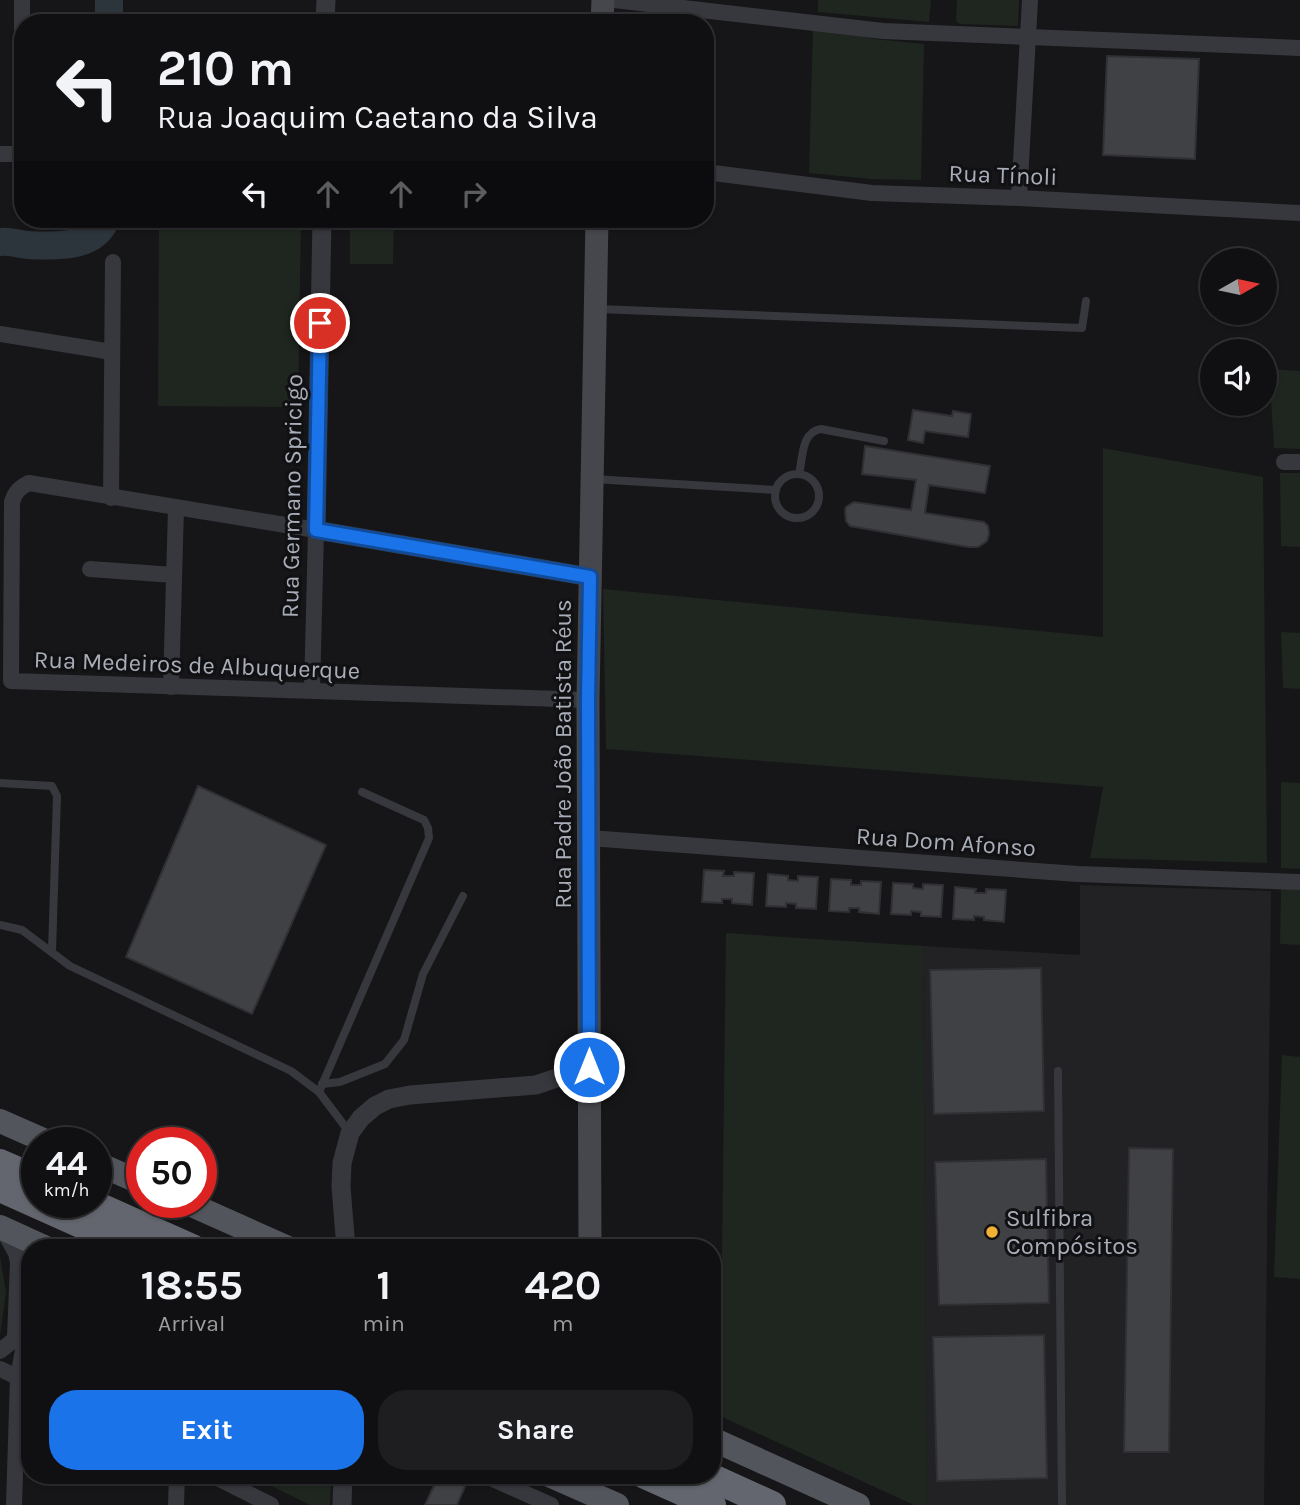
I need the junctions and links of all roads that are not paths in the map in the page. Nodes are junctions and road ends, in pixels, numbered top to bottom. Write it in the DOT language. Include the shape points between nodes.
graph roads {
  1 [pos="614,0"];
  2 [pos="1030,0"];
  3 [pos="1028,37"];
  4 [pos="1300,48"];
  5 [pos="714,173"];
  6 [pos="1019,198"];
  7 [pos="1300,213"];
  8 [pos="322,228"];
  9 [pos="597,228"];
  10 [pos="113,262"];
  11 [pos="1086,301"];
  12 [pos="594,309"];
  13 [pos="0,334"];
  14 [pos="112,352"];
  15 [pos="884,441"];
  16 [pos="799,474"];
  17 [pos="592,479"];
  18 [pos="776,489"];
  19 [pos="111,498"];
  20 [pos="176,508"];
  21 [pos="316,530"];
  22 [pos="90,569"];
  23 [pos="174,575"];
  24 [pos="590,577"];
  25 [pos="5,681"];
  26 [pos="171,687"];
  27 [pos="313,691"];
  28 [pos="588,700"];
  29 [pos="0,783"];
  30 [pos="362,792"];
  31 [pos="589,838"];
  32 [pos="1300,882"];
  33 [pos="463,896"];
  34 [pos="0,925"];
  35 [pos="52,951"];
  36 [pos="589,1067"];
  37 [pos="1058,1071"];
  38 [pos="321,1088"];
  39 [pos="0,1121"];
  40 [pos="21,1130"];
  41 [pos="350,1133"];
  42 [pos="0,1163"];
  43 [pos="21,1173"];
  44 [pos="0,1188"];
  45 [pos="112,1212"];
  46 [pos="217,1216"];
  47 [pos="1,1227"];
  48 [pos="27,1239"];
  49 [pos="114,1239"];
  50 [pos="172,1239"];
  51 [pos="268,1239"];
  52 [pos="345,1239"];
  53 [pos="590,1239"];
  54 [pos="15,1339"];
  55 [pos="0,1352"];
  56 [pos="21,1366"];
  57 [pos="0,1369"];
  58 [pos="21,1379"];
  59 [pos="21,1418"];
  60 [pos="721,1443"];
  61 [pos="721,1482"];
  62 [pos="177,1484"];
  63 [pos="230,1484"];
  64 [pos="343,1484"];
  65 [pos="504,1484"];
  66 [pos="569,1484"];
  67 [pos="665,1484"];
  68 [pos="610,1503"];
  69 [pos="14,1505"];
  70 [pos="176,1505"];
  71 [pos="271,1505"];
  72 [pos="342,1505"];
  73 [pos="551,1505"];
  74 [pos="712,1505"];
  75 [pos="772,1505"];
  76 [pos="858,1505"];
  77 [pos="1062,1505"];
  1 -- 3 [label="street" via="883,31"];
  2 -- 3 [label="street"];
  3 -- 4 [label="street"];
  3 -- 6 [label="street"];
  5 -- 6 [label="street, Rua Tínoli" via="872,193"];
  6 -- 7 [label="street, Rua Tínoli"];
  8 -- 21 [label="street, Rua Germano Spricigo"];
  9 -- 12 [label="main road, Rua Padre João Batista Réus"];
  10 -- 14 [label="street"];
  11 -- 12 [label="lane" via="1082,328"];
  12 -- 17 [label="main road, Rua Padre João Batista Réus"];
  13 -- 14 [label="street"];
  14 -- 19 [label="street"];
  15 -- 16 [label="lane" via="812,430"];
  16 -- 18 [label="lane" via="785,478"];
  16 -- 18 [label="lane" via="812,480 818,492 817,505 808,515 796,519 783,514 775,503"];
  17 -- 18 [label="lane"];
  17 -- 24 [label="main road, Rua Padre João Batista Réus"];
  19 -- 20 [label="street"];
  19 -- 25 [label="street, Rua Medeiros de Albuquerque" via="29,484 20,487 12,502"];
  20 -- 21 [label="street"];
  20 -- 23 [label="street"];
  21 -- 24 [label="street"];
  21 -- 27 [label="street, Rua Germano Spricigo"];
  22 -- 23 [label="street"];
  23 -- 26 [label="street"];
  24 -- 28 [label="main road, Rua Padre João Batista Réus"];
  25 -- 26 [label="street, Rua Medeiros de Albuquerque"];
  26 -- 27 [label="street, Rua Medeiros de Albuquerque"];
  27 -- 28 [label="street, Rua Medeiros de Albuquerque"];
  28 -- 31 [label="main road, Rua Padre João Batista Réus"];
  29 -- 35 [label="lane" via="52,786 57,796"];
  30 -- 38 [label="lane" via="424,820 429,838"];
  31 -- 32 [label="street, Rua Dom Afonso" via="1078,874"];
  31 -- 36 [label="main road, Rua Padre João Batista Réus"];
  33 -- 38 [label="lane" via="423,974 404,1040 385,1064"];
  34 -- 35 [label="lane" via="22,930"];
  35 -- 38 [label="lane" via="70,966"];
  36 -- 41 [label="street" via="536,1085 389,1099 368,1112"];
  36 -- 53 [label="main road, Rua Padre João Batista Réus"];
  37 -- 77 [label="lane"];
  38 -- 41 [label="lane"];
  39 -- 40 [label="main road"];
  41 -- 52 [label="street" via="342,1163"];
  42 -- 43 [label="highway"];
  44 -- 49 [label="highway"];
  45 -- 50 [label="highway"];
  46 -- 51 [label="main road"];
  47 -- 48 [label="main road"];
  47 -- 54 [label="street" via="19,1264"];
  54 -- 55 [label="street"];
  54 -- 56 [label="street"];
  57 -- 58 [label="street"];
  59 -- 69 [label="street"];
  60 -- 76 [label="main road"];
  61 -- 75 [label="highway"];
  62 -- 70 [label="street"];
  63 -- 71 [label="street"];
  64 -- 72 [label="street"];
  65 -- 73 [label="street"];
  66 -- 68 [label="main road"];
  67 -- 74 [label="highway"];
}
